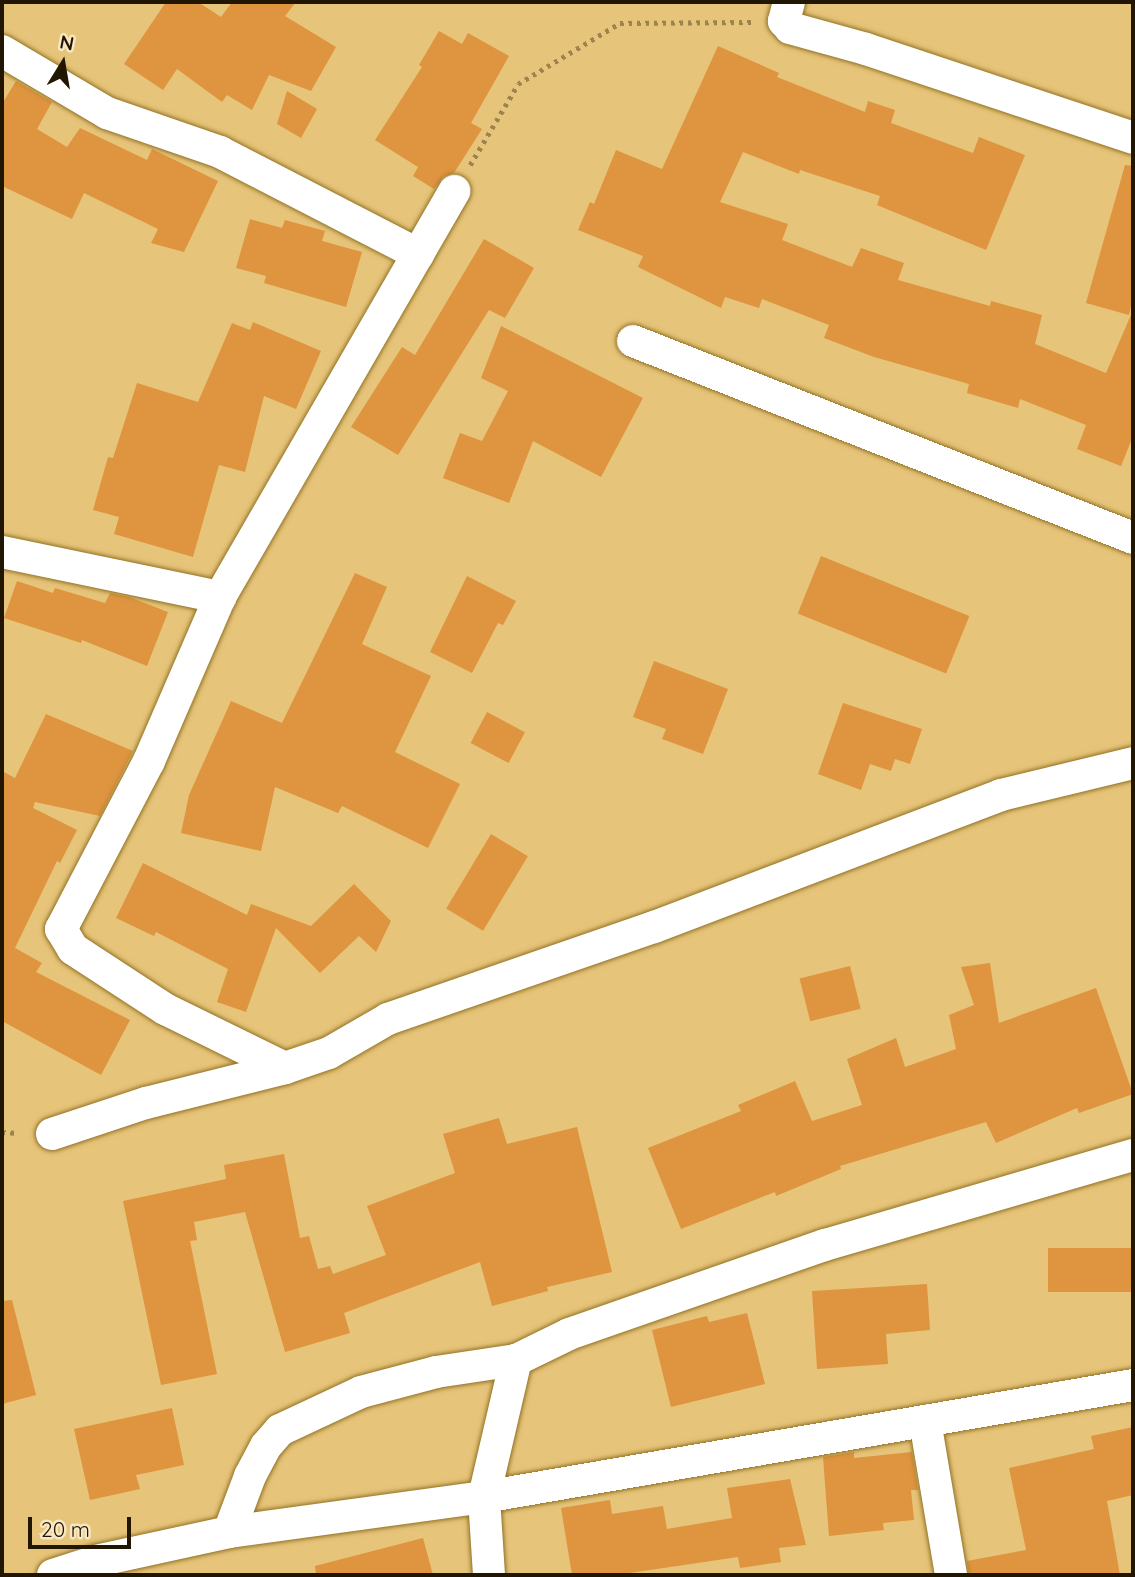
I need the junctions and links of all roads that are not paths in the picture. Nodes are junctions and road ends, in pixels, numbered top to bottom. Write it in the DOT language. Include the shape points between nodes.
graph roads {
  1 [pos="787,12"];
  2 [pos="2,51"];
  3 [pos="1133,138"];
  4 [pos="454,191"];
  5 [pos="418,254"];
  6 [pos="633,341"];
  7 [pos="1133,538"];
  8 [pos="2,552"];
  9 [pos="220,597"];
  10 [pos="1133,763"];
  11 [pos="285,1068"];
  12 [pos="52,1134"];
  13 [pos="1133,1155"];
  14 [pos="516,1360"];
  15 [pos="1133,1385"];
  16 [pos="925,1421"];
  17 [pos="484,1497"];
  18 [pos="229,1532"];
  19 [pos="53,1575"];
  20 [pos="489,1575"];
  21 [pos="951,1575"];
  1 -- 3 [label="street" via="790,28"];
  2 -- 5 [label="street" via="107,113 220,152"];
  4 -- 5 [label="street"];
  5 -- 9 [label="street"];
  6 -- 7 [label="street"];
  8 -- 9 [label="street"];
  9 -- 11 [label="street" via="149,761 61,929 73,949 165,1010"];
  10 -- 11 [label="street" via="1001,795 654,927 388,1018 329,1054"];
  11 -- 12 [label="street" via="146,1103"];
  13 -- 14 [label="street" via="825,1245 569,1334"];
  14 -- 17 [label="street"];
  14 -- 18 [label="street" via="436,1372 361,1392 281,1430 250,1476"];
  15 -- 16 [label="street"];
  16 -- 17 [label="street"];
  16 -- 21 [label="street"];
  17 -- 18 [label="street"];
  17 -- 20 [label="street"];
  18 -- 19 [label="street"];
}
